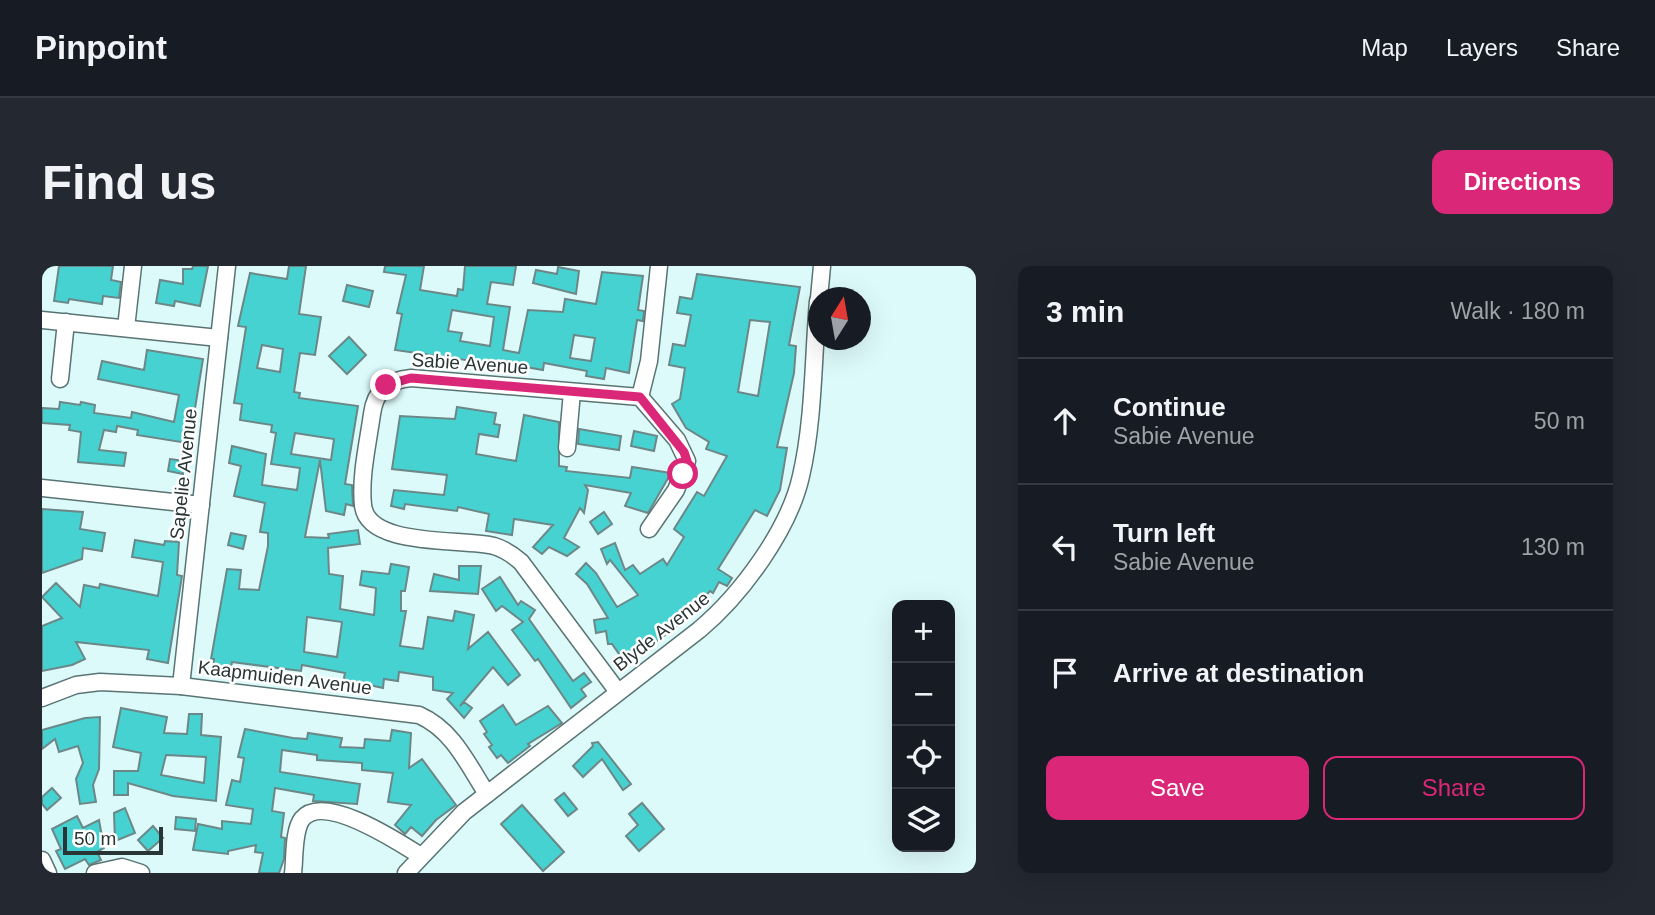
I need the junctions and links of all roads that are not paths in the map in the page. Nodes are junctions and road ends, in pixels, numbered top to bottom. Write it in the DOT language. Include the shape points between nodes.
graph roads {
  1 [pos="133,266"];
  2 [pos="227,266"];
  3 [pos="659,266"];
  4 [pos="822,266"];
  5 [pos="820,287"];
  6 [pos="42,320"];
  7 [pos="66,322"];
  8 [pos="127,328"];
  9 [pos="219,338"];
  10 [pos="814,350"];
  11 [pos="60,379"];
  12 [pos="572,392"];
  13 [pos="640,397"];
  14 [pos="567,448"];
  15 [pos="42,488"];
  16 [pos="201,505"];
  17 [pos="649,529"];
  18 [pos="181,687"];
  19 [pos="618,692"];
  20 [pos="42,698"];
  21 [pos="487,793"];
  22 [pos="421,856"];
  23 [pos="42,860"];
  24 [pos="48,873"];
  25 [pos="95,873"];
  26 [pos="141,873"];
  27 [pos="293,873"];
  28 [pos="406,873"];
  1 -- 8 [label="street"];
  2 -- 9 [label="street, Sapelie Avenue"];
  3 -- 13 [label="street" via="649,361"];
  4 -- 5 [label="street, Blyde Avenue"];
  6 -- 7 [label="street"];
  7 -- 8 [label="street"];
  7 -- 11 [label="street"];
  8 -- 9 [label="street"];
  9 -- 16 [label="street, Sapelie Avenue"];
  10 -- 19 [label="street, Blyde Avenue" via="801,478 777,533 726,607"];
  12 -- 13 [label="street, Sabie Avenue"];
  12 -- 14 [label="street"];
  12 -- 19 [label="street, Sabie Avenue" via="411,378 386,385 373,405 363,507 368,520 387,532 478,543 510,553"];
  13 -- 17 [label="street" via="677,440 687,461 676,490"];
  15 -- 16 [label="street"];
  16 -- 18 [label="street, Sapelie Avenue"];
  18 -- 20 [label="street, Kaapmuiden Avenue" via="100,682"];
  18 -- 21 [label="street, Kaapmuiden Avenue" via="419,715 452,738"];
  19 -- 21 [label="street, Blyde Avenue"];
  21 -- 22 [label="street, Blyde Avenue"];
  22 -- 27 [label="street" via="371,824 311,813 298,829"];
  22 -- 28 [label="street, Blyde Avenue"];
  23 -- 24 [label="street"];
  25 -- 26 [label="street" via="122,867"];
}
